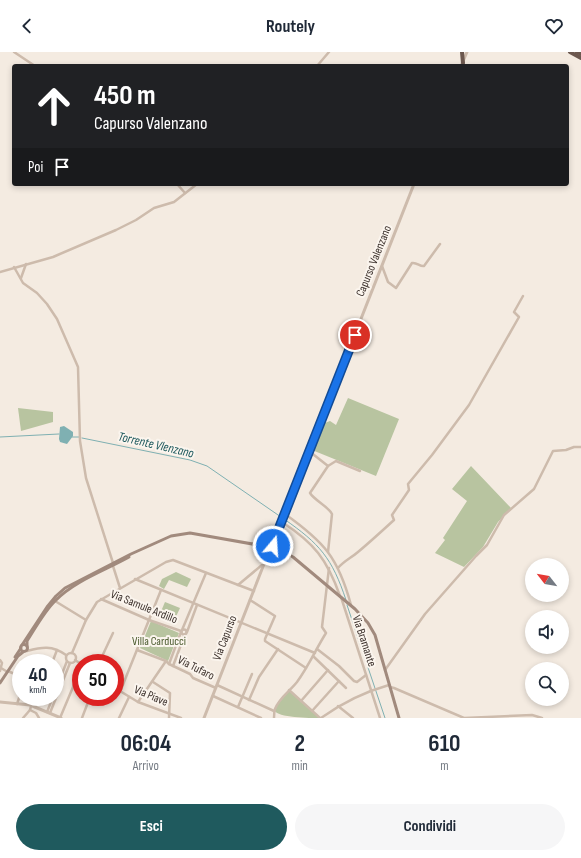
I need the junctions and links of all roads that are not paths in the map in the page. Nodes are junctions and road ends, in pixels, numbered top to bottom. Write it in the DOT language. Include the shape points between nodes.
graph roads {
  1 [pos="14,52"];
  2 [pos="329,52"];
  3 [pos="462,52"];
  4 [pos="467,52"];
  5 [pos="570,52"];
  6 [pos="577,52"];
  7 [pos="581,54"];
  8 [pos="581,58"];
  9 [pos="32,64"];
  10 [pos="319,64"];
  11 [pos="462,64"];
  12 [pos="179,186"];
  13 [pos="194,186"];
  14 [pos="413,186"];
  15 [pos="185,193"];
  16 [pos="440,244"];
  17 [pos="26,263"];
  18 [pos="382,266"];
  19 [pos="14,267"];
  20 [pos="0,272"];
  21 [pos="21,279"];
  22 [pos="523,296"];
  23 [pos="581,447"];
  24 [pos="309,451"];
  25 [pos="328,466"];
  26 [pos="360,471"];
  27 [pos="285,514"];
  28 [pos="282,522"];
  29 [pos="258,545"];
  30 [pos="270,545"];
  31 [pos="281,550"];
  32 [pos="269,551"];
  33 [pos="328,552"];
  34 [pos="113,565"];
  35 [pos="264,565"];
  36 [pos="329,568"];
  37 [pos="338,568"];
  38 [pos="206,573"];
  39 [pos="135,579"];
  40 [pos="238,585"];
  41 [pos="328,586"];
  42 [pos="120,588"];
  43 [pos="161,590"];
  44 [pos="254,591"];
  45 [pos="341,597"];
  46 [pos="101,598"];
  47 [pos="250,600"];
  48 [pos="55,601"];
  49 [pos="194,603"];
  50 [pos="197,605"];
  51 [pos="350,605"];
  52 [pos="191,609"];
  53 [pos="195,611"];
  54 [pos="86,620"];
  55 [pos="149,620"];
  56 [pos="241,623"];
  57 [pos="182,631"];
  58 [pos="113,632"];
  59 [pos="186,633"];
  60 [pos="267,634"];
  61 [pos="24,646"];
  62 [pos="34,648"];
  63 [pos="278,649"];
  64 [pos="317,649"];
  65 [pos="57,650"];
  66 [pos="137,650"];
  67 [pos="25,652"];
  68 [pos="72,653"];
  69 [pos="55,654"];
  70 [pos="103,654"];
  71 [pos="66,655"];
  72 [pos="314,655"];
  73 [pos="172,657"];
  74 [pos="176,659"];
  75 [pos="0,660"];
  76 [pos="67,661"];
  77 [pos="166,662"];
  78 [pos="70,663"];
  79 [pos="169,664"];
  80 [pos="173,666"];
  81 [pos="306,668"];
  82 [pos="64,669"];
  83 [pos="1,670"];
  84 [pos="328,670"];
  85 [pos="385,670"];
  86 [pos="7,671"];
  87 [pos="12,673"];
  88 [pos="252,674"];
  89 [pos="366,675"];
  90 [pos="0,680"];
  91 [pos="339,681"];
  92 [pos="124,682"];
  93 [pos="153,682"];
  94 [pos="0,683"];
  95 [pos="390,686"];
  96 [pos="216,687"];
  97 [pos="346,688"];
  98 [pos="72,690"];
  99 [pos="289,690"];
  100 [pos="371,690"];
  101 [pos="124,694"];
  102 [pos="213,696"];
  103 [pos="129,697"];
  104 [pos="243,697"];
  105 [pos="249,700"];
  106 [pos="301,701"];
  107 [pos="0,702"];
  108 [pos="138,702"];
  109 [pos="12,703"];
  110 [pos="33,706"];
  111 [pos="50,706"];
  112 [pos="87,706"];
  113 [pos="338,706"];
  114 [pos="238,707"];
  115 [pos="30,710"];
  116 [pos="274,711"];
  117 [pos="312,711"];
  118 [pos="48,712"];
  119 [pos="169,714"];
  120 [pos="23,718"];
  121 [pos="39,718"];
  122 [pos="61,718"];
  123 [pos="82,718"];
  124 [pos="119,718"];
  125 [pos="169,718"];
  126 [pos="181,718"];
  127 [pos="204,718"];
  128 [pos="261,718"];
  129 [pos="274,718"];
  130 [pos="320,718"];
  131 [pos="353,718"];
  132 [pos="380,718"];
  133 [pos="399,718"];
  134 [pos="542,718"];
  1 -- 9 [label="street"];
  2 -- 10 [label="street"];
  3 -- 11 [label="highway"];
  4 -- 11 [label="street"];
  5 -- 8 [label="highway"];
  6 -- 7 [label="highway"];
  12 -- 15 [label="street"];
  13 -- 15 [label="street"];
  14 -- 18 [label="street, Capurso Valenzano"];
  15 -- 17 [label="street" via="174,202 154,208 116,230 53,257"];
  16 -- 18 [label="street" via="424,266 412,263 397,288 388,282"];
  17 -- 19 [label="street"];
  17 -- 21 [label="street"];
  18 -- 24 [label="street, Capurso Valenzano"];
  19 -- 20 [label="street"];
  19 -- 21 [label="street"];
  21 -- 34 [label="street" via="47,304 57,319 78,367 83,469"];
  22 -- 37 [label="street" via="514,312 518,318 476,393 408,484 409,490 392,515 394,520"];
  23 -- 85 [label="street" via="553,451 534,490 504,515 487,545 435,602"];
  24 -- 25 [label="street"];
  24 -- 27 [label="street, Capurso Valenzano"];
  25 -- 26 [label="street" via="336,461"];
  25 -- 33 [label="street" via="310,493 332,514"];
  27 -- 28 [label="street, Capurso Valenzano"];
  27 -- 33 [label="street" via="309,532"];
  28 -- 30 [label="street, Capurso Valenzano"];
  28 -- 36 [label="street, Via Bramante" via="308,541"];
  29 -- 30 [label="main road"];
  29 -- 32 [label="main road"];
  29 -- 34 [label="main road" via="203,535 181,534 171,536"];
  30 -- 31 [label="main road"];
  30 -- 32 [label="main road"];
  30 -- 32 [label="main road"];
  31 -- 32 [label="main road"];
  31 -- 41 [label="main road"];
  32 -- 35 [label="street, Via Capurso"];
  33 -- 37 [label="street"];
  34 -- 42 [label="street"];
  34 -- 48 [label="main road" via="73,587"];
  34 -- 61 [label="main road" via="71,585 56,596 41,615"];
  35 -- 40 [label="street"];
  35 -- 44 [label="street, Via Capurso"];
  36 -- 41 [label="street"];
  36 -- 45 [label="street, Via Bramante"];
  37 -- 51 [label="street"];
  38 -- 39 [label="street" via="173,560"];
  38 -- 40 [label="street"];
  38 -- 49 [label="street"];
  39 -- 42 [label="street"];
  39 -- 43 [label="street"];
  40 -- 44 [label="street"];
  41 -- 45 [label="main road"];
  41 -- 64 [label="street" via="322,628 326,633"];
  42 -- 46 [label="street"];
  43 -- 49 [label="street"];
  43 -- 55 [label="street"];
  44 -- 47 [label="street, Via Capurso"];
  45 -- 51 [label="main road"];
  45 -- 89 [label="street, Via Bramante"];
  46 -- 54 [label="street" via="93,606"];
  46 -- 55 [label="street, Via Samule Ardillo"];
  47 -- 56 [label="street, Via Capurso"];
  47 -- 60 [label="street" via="275,616"];
  48 -- 54 [label="street"];
  48 -- 61 [label="main road"];
  49 -- 50 [label="street"];
  49 -- 52 [label="street"];
  50 -- 53 [label="street"];
  50 -- 56 [label="street"];
  51 -- 85 [label="main road" via="361,614 376,635"];
  52 -- 53 [label="street"];
  52 -- 57 [label="street"];
  53 -- 59 [label="street"];
  54 -- 68 [label="street"];
  55 -- 57 [label="street, Via Samule Ardillo"];
  55 -- 66 [label="street"];
  56 -- 60 [label="street"];
  56 -- 96 [label="street, Via Capurso"];
  57 -- 59 [label="street, Via Samule Ardillo" via="183,634"];
  57 -- 73 [label="street"];
  58 -- 70 [label="street"];
  59 -- 74 [label="street"];
  60 -- 63 [label="street" via="265,641"];
  60 -- 72 [label="street"];
  61 -- 62 [label="street"];
  61 -- 67 [label="main road"];
  61 -- 67 [label="main road"];
  61 -- 86 [label="main road"];
  62 -- 65 [label="street"];
  62 -- 67 [label="street"];
  63 -- 81 [label="street"];
  63 -- 105 [label="street" via="259,677"];
  64 -- 72 [label="street"];
  64 -- 89 [label="street" via="354,681 357,682"];
  65 -- 69 [label="street"];
  65 -- 71 [label="street"];
  66 -- 77 [label="street, Via Tufaro"];
  66 -- 92 [label="street"];
  67 -- 86 [label="main road" via="18,656"];
  68 -- 71 [label="street"];
  71 -- 76 [label="street"];
  72 -- 81 [label="street"];
  72 -- 84 [label="street"];
  73 -- 74 [label="street"];
  73 -- 79 [label="street"];
  74 -- 80 [label="street"];
  75 -- 83 [label="street"];
  76 -- 78 [label="street"];
  76 -- 82 [label="street"];
  77 -- 79 [label="street, Via Tufaro"];
  77 -- 93 [label="street"];
  78 -- 118 [label="street"];
  79 -- 80 [label="street, Via Tufaro"];
  80 -- 96 [label="street, Via Tufaro" via="193,678"];
  81 -- 99 [label="street"];
  83 -- 86 [label="street"];
  84 -- 91 [label="street"];
  84 -- 106 [label="street"];
  85 -- 95 [label="main road"];
  86 -- 87 [label="street"];
  86 -- 90 [label="main road"];
  86 -- 94 [label="main road"];
  88 -- 104 [label="street"];
  89 -- 100 [label="street, Via Bramante"];
  91 -- 97 [label="street"];
  91 -- 117 [label="street"];
  93 -- 108 [label="street"];
  93 -- 119 [label="street" via="170,693"];
  95 -- 100 [label="street"];
  95 -- 133 [label="main road"];
  95 -- 134 [label="street" via="464,718 532,715"];
  96 -- 102 [label="street, Via Capurso"];
  96 -- 104 [label="street, Via Tufaro"];
  98 -- 122 [label="street"];
  99 -- 106 [label="street"];
  99 -- 116 [label="street"];
  100 -- 113 [label="street"];
  100 -- 132 [label="street, Via Bramante"];
  101 -- 103 [label="street, Via Piave"];
  102 -- 114 [label="street"];
  102 -- 127 [label="street, Via Capurso"];
  103 -- 108 [label="street, Via Piave"];
  103 -- 124 [label="street"];
  104 -- 105 [label="street, Via Tufaro"];
  104 -- 114 [label="street"];
  105 -- 116 [label="street, Via Tufaro"];
  106 -- 117 [label="street"];
  107 -- 109 [label="street"];
  108 -- 119 [label="street, Via Piave"];
  110 -- 115 [label="street"];
  110 -- 118 [label="street"];
  111 -- 118 [label="street"];
  112 -- 123 [label="street"];
  113 -- 130 [label="street"];
  113 -- 131 [label="street"];
  114 -- 128 [label="street"];
  115 -- 120 [label="street"];
  115 -- 121 [label="street"];
  116 -- 129 [label="street"];
  117 -- 130 [label="street"];
  118 -- 122 [label="street"];
  119 -- 125 [label="street"];
  119 -- 126 [label="street, Via Piave"];
}
